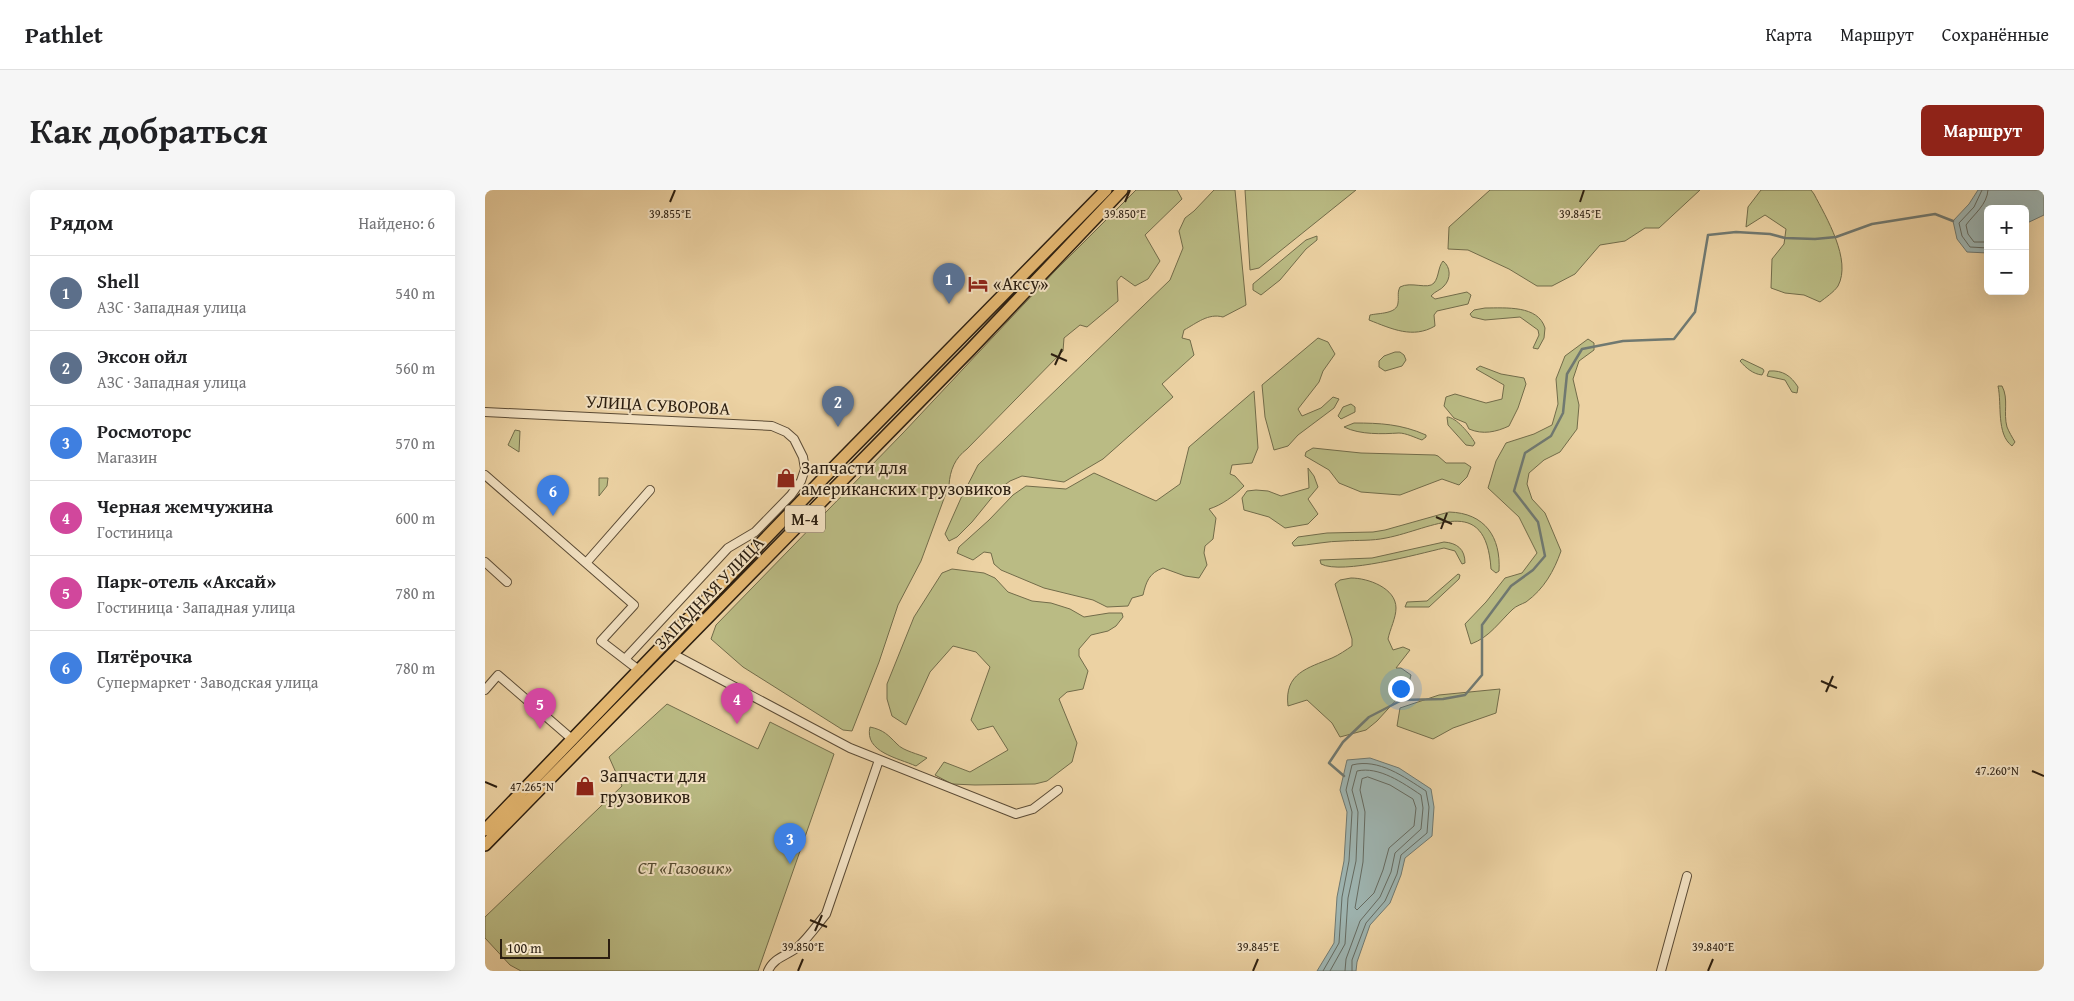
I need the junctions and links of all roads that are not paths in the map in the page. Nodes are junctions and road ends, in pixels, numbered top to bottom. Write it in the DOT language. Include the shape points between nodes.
graph roads {
  1 [pos="1106,190"];
  2 [pos="1122,190"];
  3 [pos="485,412"];
  4 [pos="805,470"];
  5 [pos="485,475"];
  6 [pos="650,490"];
  7 [pos="485,562"];
  8 [pos="587,564"];
  9 [pos="507,582"];
  10 [pos="673,654"];
  11 [pos="625,659"];
  12 [pos="639,671"];
  13 [pos="485,690"];
  14 [pos="573,740"];
  15 [pos="879,760"];
  16 [pos="1058,790"];
  17 [pos="485,830"];
  18 [pos="485,845"];
  19 [pos="1687,876"];
  20 [pos="768,971"];
  21 [pos="1661,971"];
  1 -- 12 [label="main road, ЗАПАДНАЯ УЛИЦА / М-4"];
  2 -- 10 [label="main road, ЗАПАДНАЯ УЛИЦА / М-4"];
  3 -- 4 [label="street, УЛИЦА СУВОРОВА" via="772,426 794,439"];
  4 -- 11 [label="street, ЗАПАДНАЯ УЛИЦА" via="791,495 755,532 728,548"];
  5 -- 8 [label="street"];
  6 -- 8 [label="street"];
  7 -- 9 [label="street"];
  8 -- 11 [label="street" via="634,605 601,641"];
  10 -- 15 [label="street" via="850,748"];
  10 -- 18 [label="main road, ЗАПАДНАЯ УЛИЦА / М-4"];
  11 -- 12 [label="street"];
  12 -- 14 [label="main road, ЗАПАДНАЯ УЛИЦА / М-4"];
  13 -- 14 [label="street" via="498,675"];
  14 -- 17 [label="main road, ЗАПАДНАЯ УЛИЦА / М-4"];
  15 -- 16 [label="street" via="1016,814 1033,810"];
  15 -- 20 [label="street" via="826,914 797,948 777,959"];
  19 -- 21 [label="street"];
}
